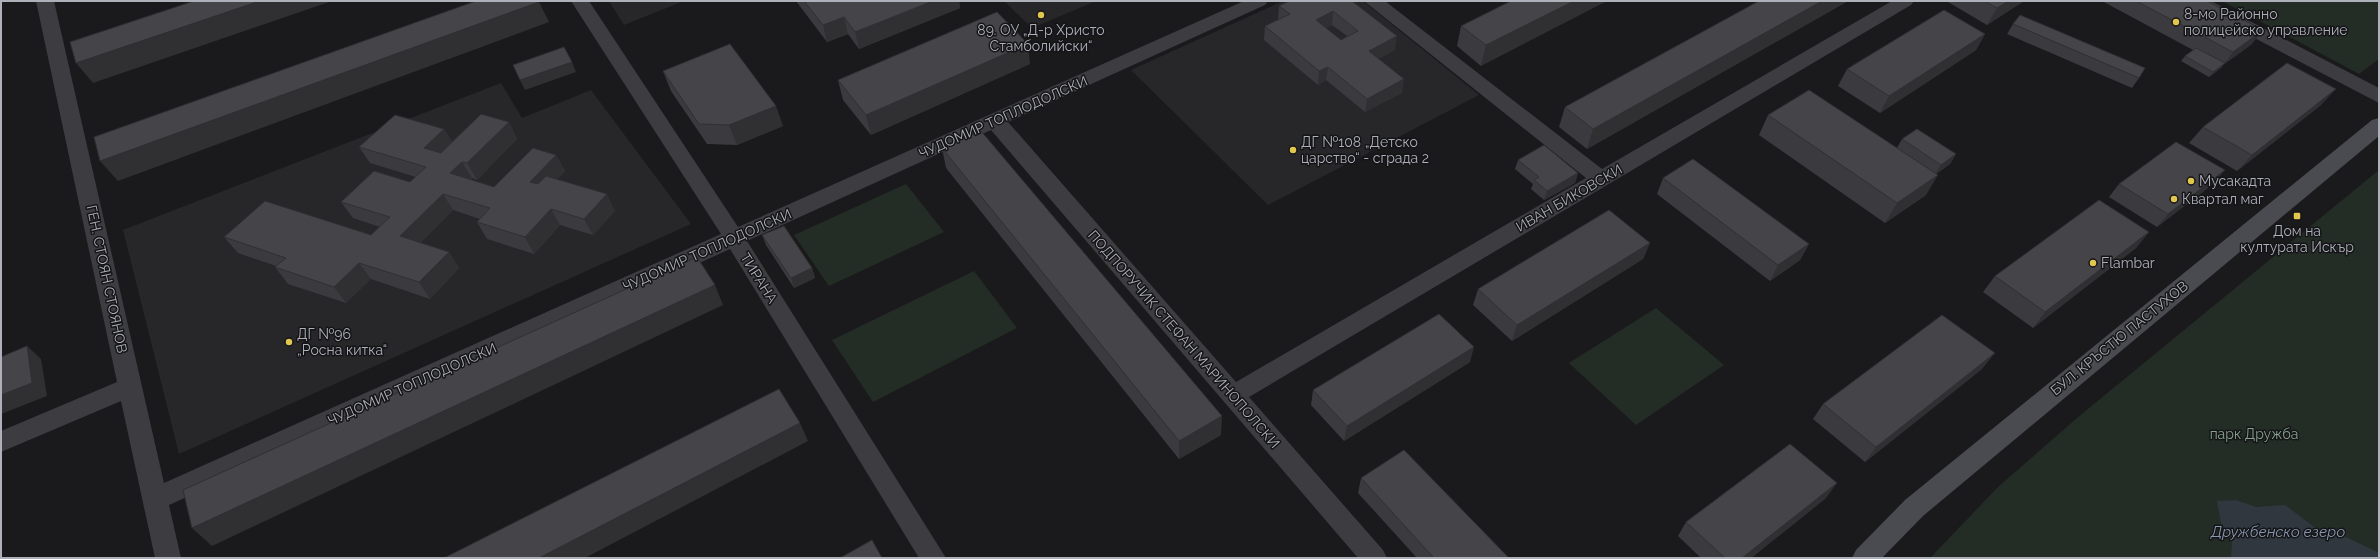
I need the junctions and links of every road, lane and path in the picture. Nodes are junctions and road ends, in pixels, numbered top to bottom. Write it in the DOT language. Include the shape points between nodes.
graph roads {
  1 [pos="45,1"];
  2 [pos="580,1"];
  3 [pos="1259,1"];
  4 [pos="1373,1"];
  5 [pos="1904,1"];
  6 [pos="2197,1"];
  7 [pos="2379,96"];
  8 [pos="994,120"];
  9 [pos="2379,125"];
  10 [pos="1601,179"];
  11 [pos="735,238"];
  12 [pos="130,386"];
  13 [pos="1233,395"];
  14 [pos="1,442"];
  15 [pos="155,499"];
  16 [pos="168,558"];
  17 [pos="933,558"];
  18 [pos="1374,558"];
  19 [pos="1865,558"];
  1 -- 12 [label="street, ГЕН. СТОЯН СТОЯНОВ"];
  2 -- 11 [label="street, ТИРАНА"];
  3 -- 8 [label="street, ЧУДОМИР ТОПЛОДОЛСКИ"];
  4 -- 10 [label="street"];
  5 -- 10 [label="street, ИВАН БИКОВСКИ"];
  6 -- 7 [label="street"];
  8 -- 11 [label="street, ЧУДОМИР ТОПЛОДОЛСКИ"];
  8 -- 13 [label="street, ПОДПОРУЧИК СТЕФАН МАРИНОПОЛСКИ"];
  9 -- 19 [label="street, БУЛ. КРЪСТЮ ПАСТУХОВ" via="1926,498"];
  10 -- 13 [label="street, ИВАН БИКОВСКИ"];
  11 -- 15 [label="street, ЧУДОМИР ТОПЛОДОЛСКИ"];
  11 -- 17 [label="street, ТИРАНА"];
  12 -- 14 [label="street"];
  12 -- 15 [label="street, ГЕН. СТОЯН СТОЯНОВ"];
  13 -- 18 [label="street, ПОДПОРУЧИК СТЕФАН МАРИНОПОЛСКИ"];
  15 -- 16 [label="street, ГЕН. СТОЯН СТОЯНОВ"];
}
